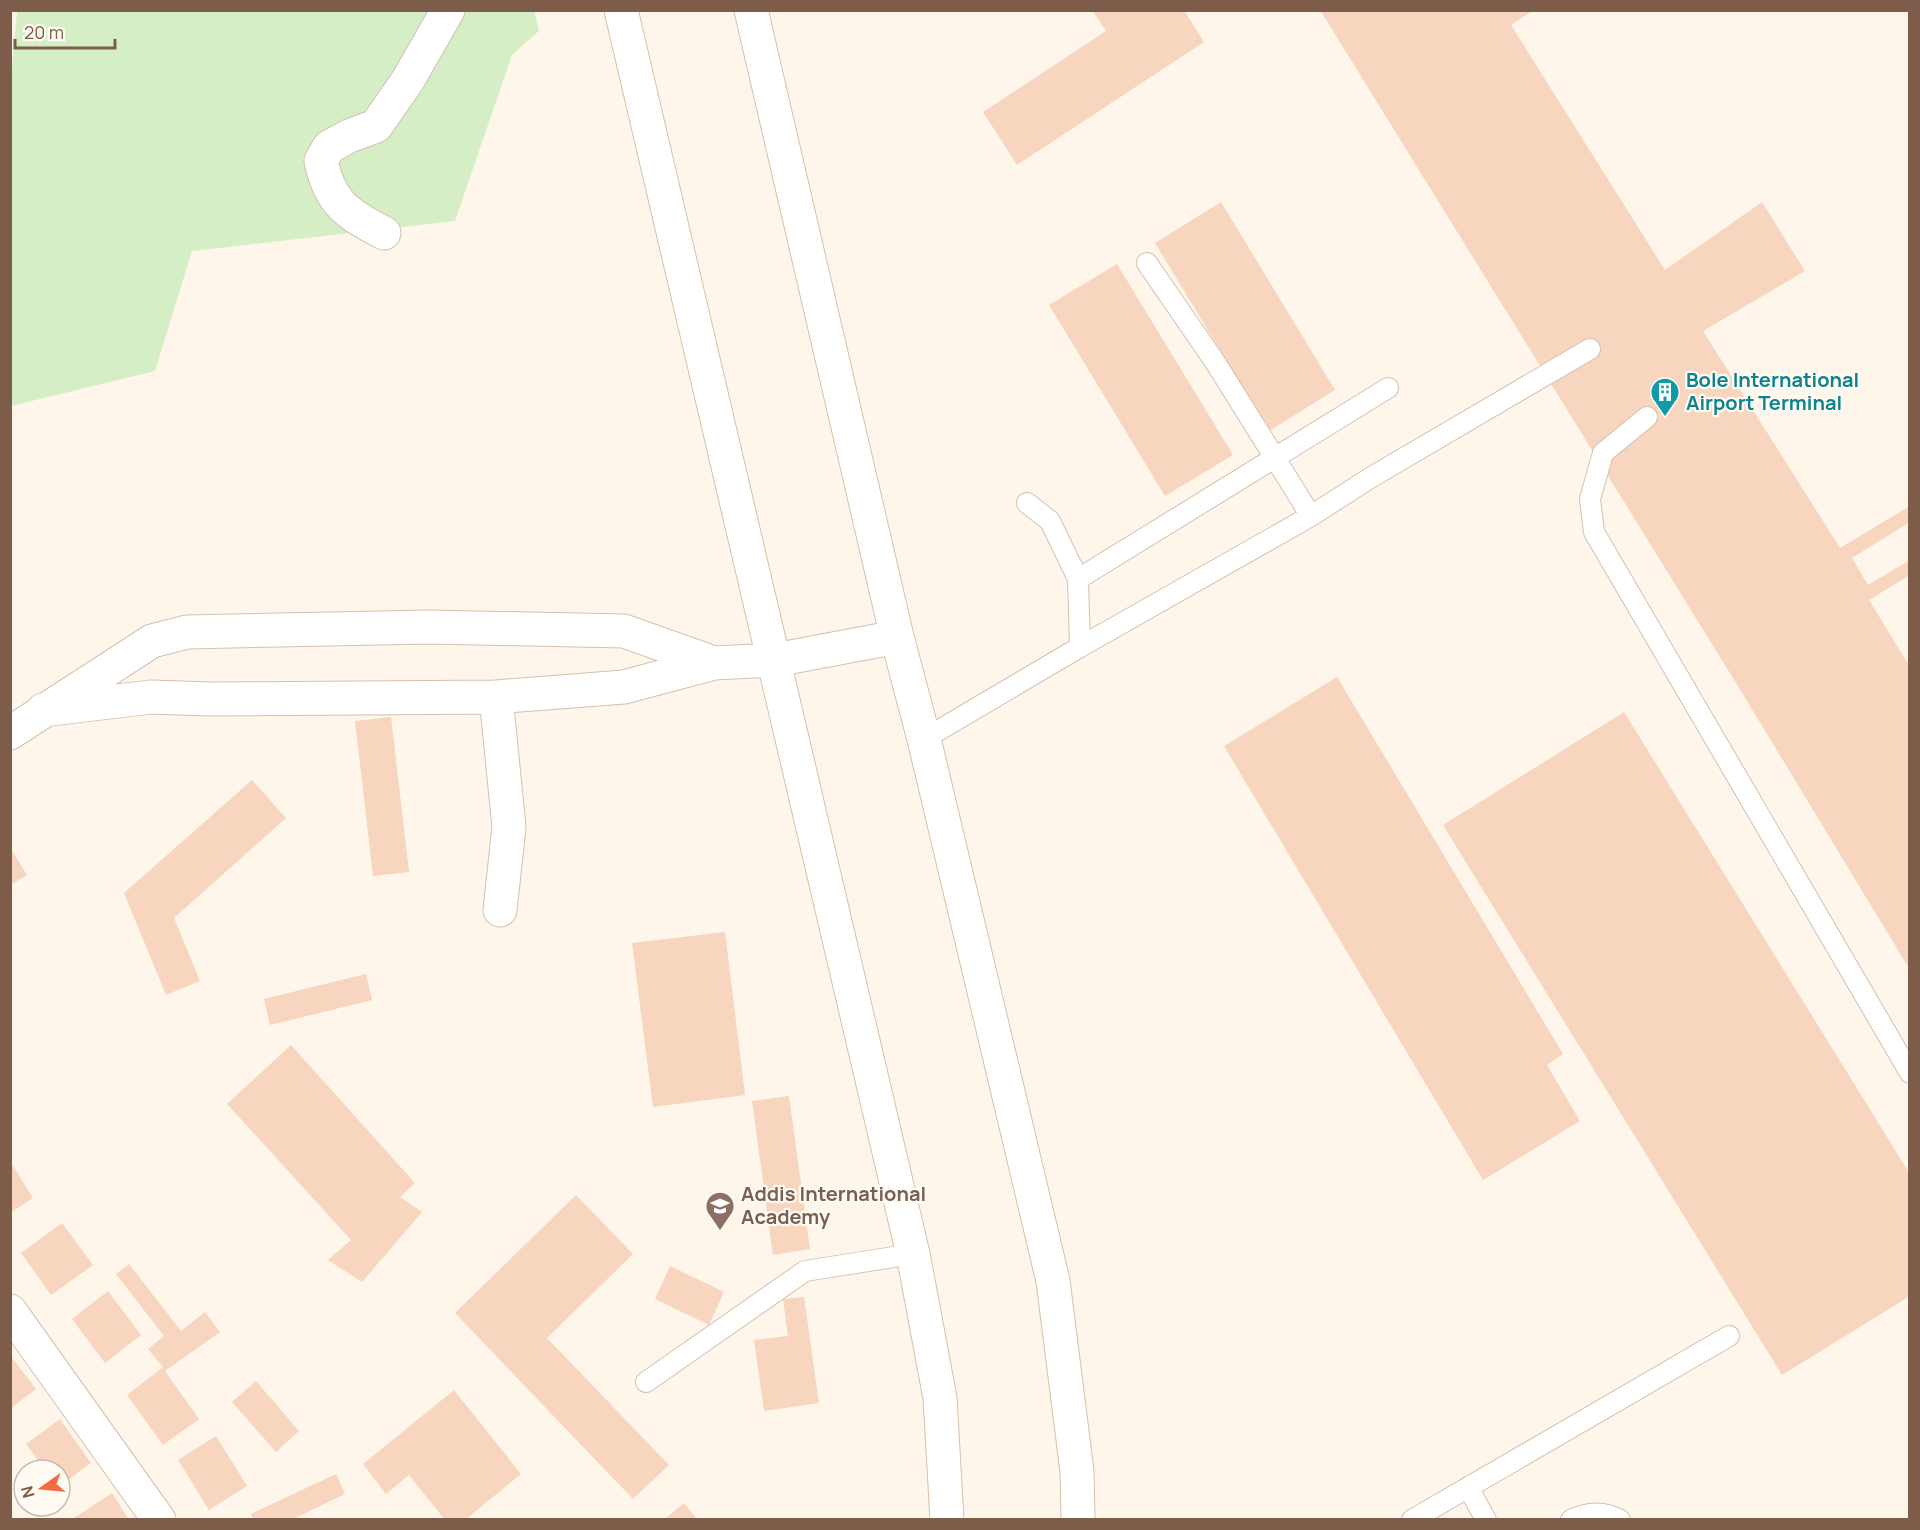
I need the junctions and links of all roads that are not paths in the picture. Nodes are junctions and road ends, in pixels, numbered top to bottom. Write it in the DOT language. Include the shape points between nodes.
graph roads {
  1 [pos="448,10"];
  2 [pos="621,10"];
  3 [pos="751,10"];
  4 [pos="384,234"];
  5 [pos="1147,263"];
  6 [pos="1590,349"];
  7 [pos="1388,388"];
  8 [pos="1647,417"];
  9 [pos="1275,459"];
  10 [pos="1027,503"];
  11 [pos="1311,516"];
  12 [pos="1078,579"];
  13 [pos="897,637"];
  14 [pos="1080,647"];
  15 [pos="775,660"];
  16 [pos="714,663"];
  17 [pos="496,697"];
  18 [pos="43,710"];
  19 [pos="10,733"];
  20 [pos="924,739"];
  21 [pos="500,910"];
  22 [pos="1910,1073"];
  23 [pos="913,1254"];
  24 [pos="10,1311"];
  25 [pos="1729,1336"];
  26 [pos="646,1382"];
  27 [pos="1468,1487"];
  28 [pos="159,1520"];
  29 [pos="947,1520"];
  30 [pos="1078,1520"];
  31 [pos="1412,1520"];
  32 [pos="1486,1520"];
  33 [pos="1571,1520"];
  34 [pos="1620,1520"];
  1 -- 4 [label="main road" via="376,126 329,147 321,161 324,178 336,200 357,220"];
  2 -- 15 [label="main road"];
  3 -- 13 [label="main road"];
  5 -- 9 [label="lane"];
  6 -- 11 [label="lane"];
  7 -- 9 [label="lane"];
  8 -- 22 [label="lane" via="1603,453 1590,499 1594,532"];
  9 -- 11 [label="lane"];
  9 -- 12 [label="lane"];
  10 -- 12 [label="lane" via="1050,521"];
  11 -- 14 [label="lane"];
  12 -- 14 [label="lane"];
  13 -- 15 [label="main road"];
  13 -- 20 [label="main road"];
  14 -- 20 [label="lane"];
  15 -- 16 [label="main road"];
  15 -- 23 [label="main road"];
  16 -- 17 [label="main road" via="624,687"];
  16 -- 18 [label="main road" via="624,631 429,627 188,632 152,641"];
  17 -- 18 [label="main road" via="151,697"];
  17 -- 21 [label="main road" via="509,827"];
  18 -- 19 [label="main road"];
  20 -- 30 [label="main road" via="1053,1281 1077,1471"];
  23 -- 26 [label="lane" via="805,1271"];
  23 -- 29 [label="main road" via="940,1398"];
  24 -- 28 [label="main road"];
  25 -- 27 [label="lane"];
  27 -- 31 [label="lane"];
  27 -- 32 [label="lane"];
  33 -- 34 [label="lane" via="1583,1514 1609,1514"];
}
